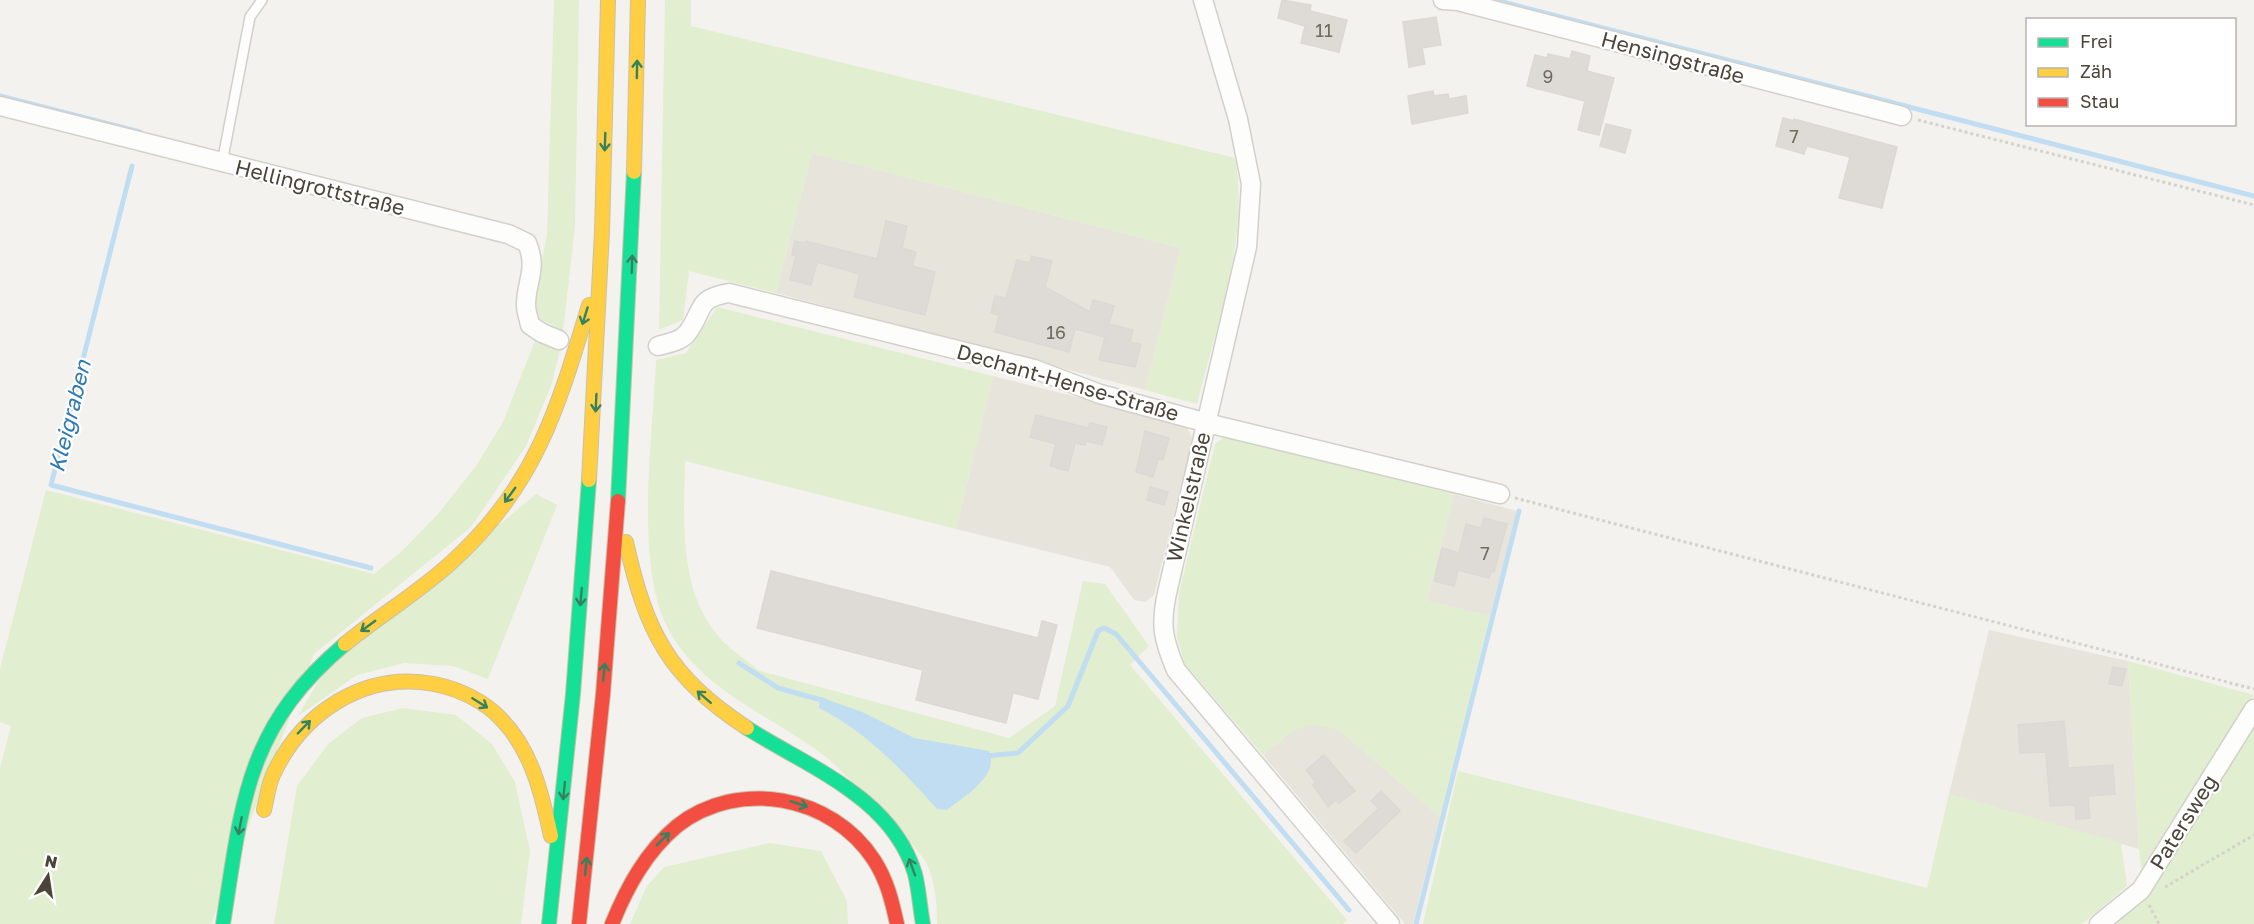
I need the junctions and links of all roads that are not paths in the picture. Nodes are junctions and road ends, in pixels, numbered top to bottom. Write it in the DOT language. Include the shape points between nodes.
graph roads {
  1 [pos="262,0"];
  2 [pos="608,0"];
  3 [pos="638,0"];
  4 [pos="1203,0"];
  5 [pos="1443,0"];
  6 [pos="0,105"];
  7 [pos="1902,116"];
  8 [pos="222,163"];
  9 [pos="602,260"];
  10 [pos="559,340"];
  11 [pos="658,346"];
  12 [pos="1205,422"];
  13 [pos="1500,494"];
  14 [pos="619,511"];
  15 [pos="2254,709"];
  16 [pos="261,821"];
  17 [pos="557,858"];
  18 [pos="223,924"];
  19 [pos="549,924"];
  20 [pos="579,924"];
  21 [pos="612,924"];
  22 [pos="897,924"];
  23 [pos="923,924"];
  24 [pos="1390,924"];
  25 [pos="2099,924"];
  1 -- 8 [label="lane" via="250,16"];
  2 -- 9 [label="highway, one-way"];
  14 -- 3 [label="highway, one-way" via="632,249"];
  4 -- 12 [label="street, Winkelstraße" via="1239,119 1251,184 1247,247"];
  5 -- 7 [label="street, Hensingstraße"];
  6 -- 8 [label="street, Hellingrottstraße"];
  8 -- 10 [label="street, Hellingrottstraße" via="508,234 527,243 533,268 526,305 530,325"];
  9 -- 17 [label="highway, one-way" via="589,506"];
  9 -- 18 [label="highway, one-way" via="563,389 539,450 514,491 481,534 439,574 321,664 291,696 274,722 252,769"];
  11 -- 12 [label="street, Dechant-Hense-Straße" via="678,341 687,333 702,303 711,296 729,293 1034,369 1100,394"];
  12 -- 13 [label="street, Dechant-Hense-Straße"];
  12 -- 24 [label="street, Winkelstraße" via="1162,616 1164,640 1176,670"];
  20 -- 14 [label="highway, one-way"];
  23 -- 14 [label="highway, one-way" via="914,869 879,814 846,786 705,699 670,661 640,602"];
  15 -- 25 [label="street, Patersweg" via="2141,890"];
  16 -- 17 [label="highway, one-way" via="272,776 296,735 318,712 344,694 372,685 398,680 429,682 483,703 508,726 538,781"];
  17 -- 19 [label="highway"];
  21 -- 22 [label="highway, one-way" via="636,872 672,830 717,805 766,798 819,810 843,824 878,865"];
}
